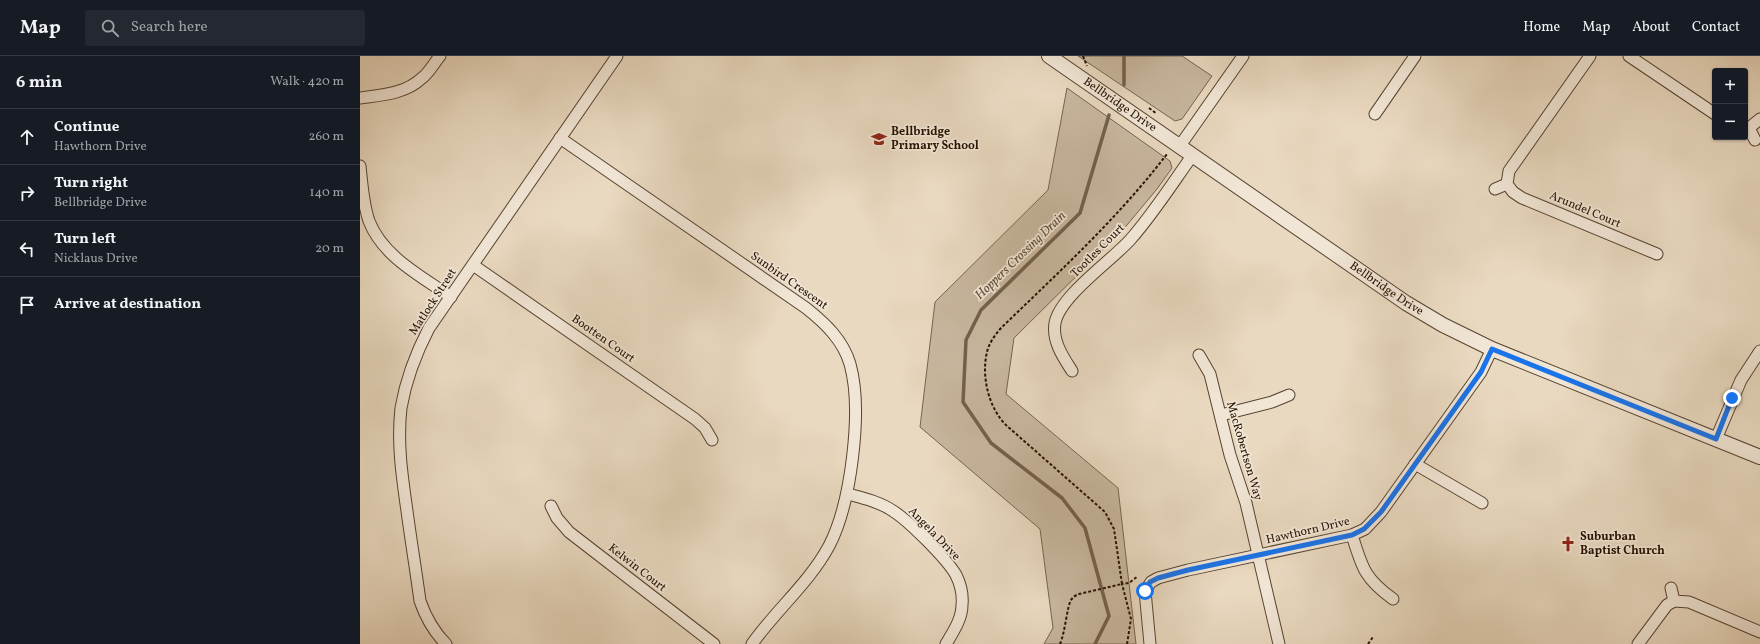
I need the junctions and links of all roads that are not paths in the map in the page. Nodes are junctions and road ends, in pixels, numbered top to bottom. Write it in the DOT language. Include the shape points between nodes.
graph roads {
  1 [pos="440,56"];
  2 [pos="617,56"];
  3 [pos="1049,56"];
  4 [pos="1243,56"];
  5 [pos="1415,56"];
  6 [pos="1590,56"];
  7 [pos="1629,56"];
  8 [pos="360,98"];
  9 [pos="1712,112"];
  10 [pos="1375,114"];
  11 [pos="1760,119"];
  12 [pos="1748,127"];
  13 [pos="1748,130"];
  14 [pos="560,138"];
  15 [pos="1755,140"];
  16 [pos="1179,147"];
  17 [pos="1192,156"];
  18 [pos="360,166"];
  19 [pos="1507,184"];
  20 [pos="1495,189"];
  21 [pos="1657,254"];
  22 [pos="473,265"];
  23 [pos="450,296"];
  24 [pos="1492,349"];
  25 [pos="1760,351"];
  26 [pos="1200,355"];
  27 [pos="1072,371"];
  28 [pos="1289,395"];
  29 [pos="1221,415"];
  30 [pos="1716,439"];
  31 [pos="712,440"];
  32 [pos="1760,457"];
  33 [pos="1415,464"];
  34 [pos="848,494"];
  35 [pos="1482,503"];
  36 [pos="551,506"];
  37 [pos="1352,535"];
  38 [pos="1259,556"];
  39 [pos="1671,588"];
  40 [pos="1393,599"];
  41 [pos="1674,601"];
  42 [pos="1760,632"];
  43 [pos="446,644"];
  44 [pos="714,644"];
  45 [pos="752,644"];
  46 [pos="946,644"];
  47 [pos="1150,644"];
  48 [pos="1279,644"];
  49 [pos="1638,644"];
  1 -- 8 [label="street" via="423,78 409,87 390,94"];
  2 -- 14 [label="street, Matlock Street"];
  3 -- 16 [label="street, Bellbridge Drive"];
  4 -- 16 [label="street"];
  5 -- 10 [label="street"];
  6 -- 19 [label="street" via="1509,171"];
  7 -- 9 [label="street"];
  11 -- 12 [label="street"];
  13 -- 15 [label="street"];
  14 -- 22 [label="street, Matlock Street"];
  14 -- 34 [label="street, Sunbird Crescent" via="826,323 840,342 850,364 854,393 855,425"];
  16 -- 17 [label="street, Bellbridge Drive"];
  17 -- 24 [label="street, Bellbridge Drive" via="1406,303 1443,326"];
  17 -- 27 [label="street, Tootles Court" via="1130,240 1070,296 1061,308 1055,322 1054,334"];
  18 -- 23 [label="street" via="369,221 382,243 400,261"];
  19 -- 20 [label="street"];
  19 -- 21 [label="street, Arundel Court" via="1522,198"];
  22 -- 23 [label="street, Matlock Street"];
  22 -- 31 [label="street, Bootten Court" via="695,419"];
  23 -- 43 [label="street, Matlock Street" via="429,328 415,356 402,407 399,436 400,465 420,601 425,617"];
  24 -- 30 [label="street, Bellbridge Drive"];
  24 -- 33 [label="street, Hawthorn Drive" via="1481,372"];
  25 -- 30 [label="street" via="1741,380"];
  26 -- 29 [label="street, MacRobertson Way" via="1210,374"];
  28 -- 29 [label="street"];
  29 -- 38 [label="street, MacRobertson Way"];
  30 -- 32 [label="street, Bellbridge Drive"];
  33 -- 35 [label="street"];
  33 -- 37 [label="street, Hawthorn Drive" via="1376,517 1364,529"];
  34 -- 45 [label="street, Sunbird Crescent" via="839,525 818,565"];
  34 -- 46 [label="street, Angela Drive" via="894,511 956,575 961,589 962,605 960,616"];
  36 -- 44 [label="street, Kelwin Court" via="569,532"];
  37 -- 38 [label="street, Hawthorn Drive"];
  37 -- 40 [label="street" via="1360,564 1368,577 1376,587"];
  38 -- 47 [label="street, Hawthorn Drive" via="1188,570 1150,582 1145,591"];
  38 -- 48 [label="street, MacRobertson Way"];
  39 -- 41 [label="street"];
  41 -- 42 [label="street" via="1689,602"];
  41 -- 49 [label="street" via="1667,605"];
}
